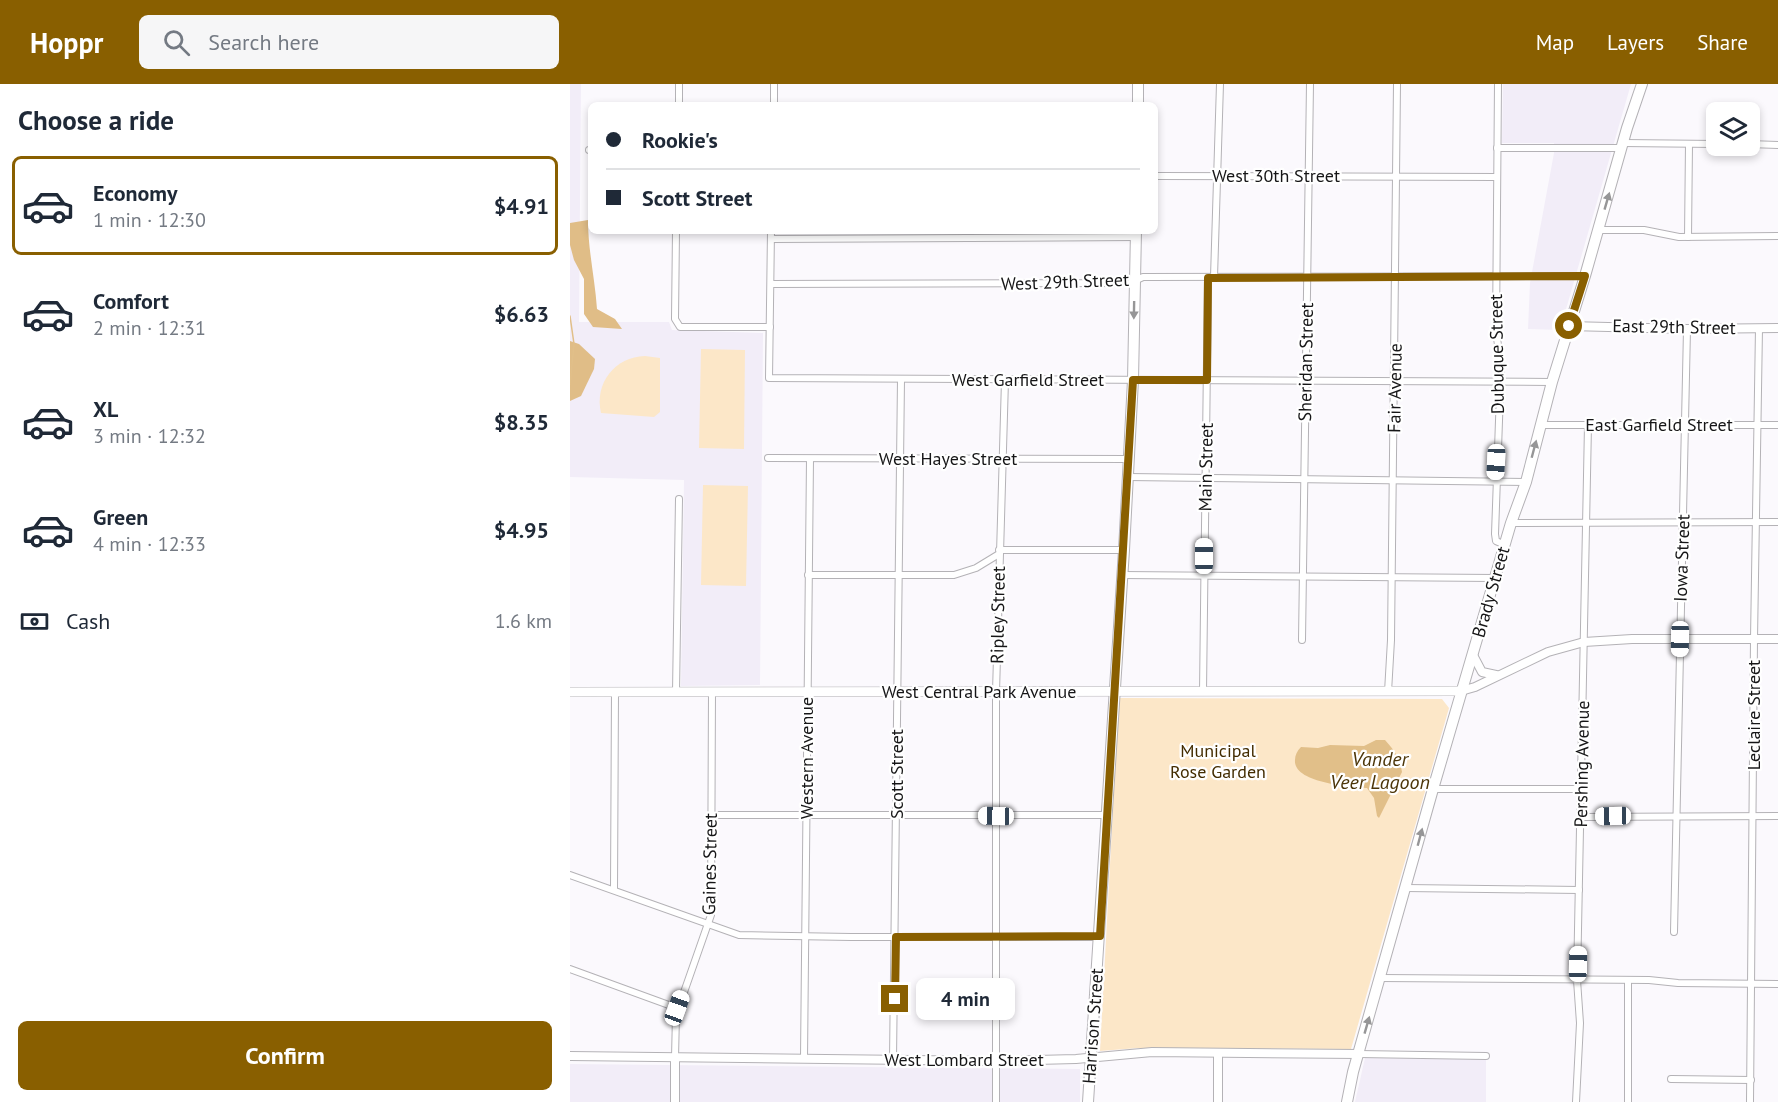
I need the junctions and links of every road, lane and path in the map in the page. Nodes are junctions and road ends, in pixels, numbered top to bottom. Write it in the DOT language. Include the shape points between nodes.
graph roads {
  1 [pos="679,84"];
  2 [pos="774,84"];
  3 [pos="1138,84"];
  4 [pos="1220,84"];
  5 [pos="1310,84"];
  6 [pos="1397,84"];
  7 [pos="1498,84"];
  8 [pos="1642,84"];
  9 [pos="679,102"];
  10 [pos="774,102"];
  11 [pos="1138,102"];
  12 [pos="1689,144"];
  13 [pos="1706,144"];
  14 [pos="1760,144"];
  15 [pos="1778,145"];
  16 [pos="1622,146"];
  17 [pos="1497,148"];
  18 [pos="1158,176"];
  19 [pos="1218,176"];
  20 [pos="1309,176"];
  21 [pos="1396,176"];
  22 [pos="1497,177"];
  23 [pos="1599,230"];
  24 [pos="676,234"];
  25 [pos="771,234"];
  26 [pos="923,234"];
  27 [pos="1136,234"];
  28 [pos="854,235"];
  29 [pos="1778,236"];
  30 [pos="1688,237"];
  31 [pos="771,239"];
  32 [pos="1496,276"];
  33 [pos="1585,276"];
  34 [pos="1211,277"];
  35 [pos="1395,277"];
  36 [pos="1307,278"];
  37 [pos="1135,281"];
  38 [pos="771,284"];
  39 [pos="1569,326"];
  40 [pos="770,327"];
  41 [pos="1760,328"];
  42 [pos="1778,328"];
  43 [pos="1687,329"];
  44 [pos="901,380"];
  45 [pos="1005,380"];
  46 [pos="1133,380"];
  47 [pos="1207,380"];
  48 [pos="1306,381"];
  49 [pos="1395,382"];
  50 [pos="1552,382"];
  51 [pos="1500,383"];
  52 [pos="1541,425"];
  53 [pos="1588,425"];
  54 [pos="1685,425"];
  55 [pos="1758,425"];
  56 [pos="1778,425"];
  57 [pos="768,458"];
  58 [pos="810,459"];
  59 [pos="900,459"];
  60 [pos="1002,459"];
  61 [pos="1129,459"];
  62 [pos="1128,477"];
  63 [pos="1205,478"];
  64 [pos="1304,480"];
  65 [pos="1394,480"];
  66 [pos="1495,481"];
  67 [pos="1526,482"];
  68 [pos="679,499"];
  69 [pos="1684,522"];
  70 [pos="1757,522"];
  71 [pos="1778,522"];
  72 [pos="1511,523"];
  73 [pos="1587,523"];
  74 [pos="1505,545"];
  75 [pos="1124,550"];
  76 [pos="999,552"];
  77 [pos="808,575"];
  78 [pos="1122,575"];
  79 [pos="898,576"];
  80 [pos="1204,576"];
  81 [pos="1303,576"];
  82 [pos="1392,577"];
  83 [pos="1495,578"];
  84 [pos="1680,639"];
  85 [pos="1754,639"];
  86 [pos="1778,639"];
  87 [pos="1302,640"];
  88 [pos="1584,642"];
  89 [pos="1473,655"];
  90 [pos="1500,675"];
  91 [pos="1115,691"];
  92 [pos="1461,691"];
  93 [pos="570,692"];
  94 [pos="615,692"];
  95 [pos="676,692"];
  96 [pos="711,692"];
  97 [pos="807,692"];
  98 [pos="996,692"];
  99 [pos="1203,692"];
  100 [pos="1388,692"];
  101 [pos="897,693"];
  102 [pos="1433,789"];
  103 [pos="1581,789"];
  104 [pos="711,815"];
  105 [pos="807,815"];
  106 [pos="897,815"];
  107 [pos="1107,815"];
  108 [pos="996,816"];
  109 [pos="1754,816"];
  110 [pos="1778,816"];
  111 [pos="1581,817"];
  112 [pos="1676,817"];
  113 [pos="570,875"];
  114 [pos="1406,888"];
  115 [pos="614,890"];
  116 [pos="1579,890"];
  117 [pos="708,924"];
  118 [pos="1674,932"];
  119 [pos="1100,936"];
  120 [pos="806,937"];
  121 [pos="896,937"];
  122 [pos="996,937"];
  123 [pos="570,969"];
  124 [pos="1380,978"];
  125 [pos="1577,980"];
  126 [pos="1628,981"];
  127 [pos="1751,984"];
  128 [pos="1778,984"];
  129 [pos="677,1008"];
  130 [pos="1218,1053"];
  131 [pos="1359,1054"];
  132 [pos="570,1056"];
  133 [pos="1486,1056"];
  134 [pos="675,1058"];
  135 [pos="804,1058"];
  136 [pos="1091,1058"];
  137 [pos="893,1060"];
  138 [pos="996,1060"];
  139 [pos="1671,1079"];
  140 [pos="1751,1080"];
  141 [pos="675,1102"];
  142 [pos="996,1102"];
  143 [pos="1088,1102"];
  144 [pos="1218,1102"];
  145 [pos="1347,1102"];
  146 [pos="1576,1102"];
  147 [pos="1628,1102"];
  148 [pos="1750,1102"];
  1 -- 9 [label="street"];
  2 -- 10 [label="street"];
  3 -- 11 [label="highway"];
  4 -- 19 [label="street, Main Street"];
  5 -- 20 [label="street, Sheridan Street"];
  6 -- 21 [label="street, Fair Avenue"];
  7 -- 17 [label="street, Dubuque Street"];
  8 -- 16 [label="highway, Brady Street"];
  12 -- 13 [label="street"];
  12 -- 16 [label="street"];
  12 -- 30 [label="street"];
  14 -- 15 [label="street"];
  16 -- 17 [label="street"];
  23 -- 16 [label="highway, Brady Street, one-way"];
  17 -- 22 [label="street, Dubuque Street"];
  18 -- 19 [label="street, West 30th Street"];
  19 -- 20 [label="street, West 30th Street"];
  19 -- 34 [label="street, Main Street"];
  20 -- 21 [label="street, West 30th Street"];
  20 -- 36 [label="street, Sheridan Street"];
  21 -- 22 [label="street, West 30th Street"];
  21 -- 35 [label="street, Fair Avenue"];
  22 -- 32 [label="street, Dubuque Street"];
  23 -- 30 [label="street" via="1644,230"];
  23 -- 33 [label="highway, Brady Street"];
  24 -- 40 [label="street" via="675,318 680,327"];
  25 -- 31 [label="street"];
  26 -- 27 [label="street"];
  26 -- 28 [label="street"];
  27 -- 37 [label="highway, Harrison Street"];
  28 -- 31 [label="street"];
  29 -- 30 [label="street"];
  31 -- 38 [label="street"];
  32 -- 33 [label="street"];
  32 -- 35 [label="street"];
  32 -- 51 [label="street, Dubuque Street"];
  33 -- 39 [label="highway, Brady Street"];
  34 -- 36 [label="street, West 29th Street"];
  34 -- 37 [label="street, West 29th Street" via="1143,277"];
  34 -- 47 [label="street, Main Street"];
  35 -- 36 [label="street, West 29th Street"];
  35 -- 49 [label="street, Fair Avenue"];
  36 -- 48 [label="street, Sheridan Street"];
  37 -- 38 [label="street, West 29th Street"];
  37 -- 46 [label="highway, Harrison Street, one-way"];
  38 -- 40 [label="street"];
  39 -- 43 [label="street, East 29th Street"];
  39 -- 50 [label="highway, Brady Street"];
  40 -- 44 [label="street, West Garfield Street" via="769,378"];
  41 -- 42 [label="street, East 29th Street"];
  41 -- 43 [label="street, East 29th Street"];
  41 -- 55 [label="street, Leclaire Street"];
  43 -- 54 [label="street, Iowa Street"];
  44 -- 45 [label="street, West Garfield Street"];
  44 -- 59 [label="street, Scott Street"];
  45 -- 46 [label="street, West Garfield Street"];
  45 -- 60 [label="street, Ripley Street"];
  46 -- 47 [label="street, West Garfield Street"];
  46 -- 61 [label="highway, Harrison Street"];
  47 -- 48 [label="street, West Garfield Street"];
  47 -- 63 [label="street, Main Street"];
  48 -- 49 [label="street, West Garfield Street"];
  48 -- 64 [label="street, Sheridan Street"];
  49 -- 51 [label="street"];
  49 -- 65 [label="street, Fair Avenue"];
  50 -- 51 [label="street"];
  50 -- 52 [label="highway, Brady Street"];
  51 -- 66 [label="street, Dubuque Street"];
  52 -- 53 [label="street, East Garfield Street"];
  67 -- 52 [label="highway, Brady Street, one-way"];
  53 -- 54 [label="street, East Garfield Street"];
  53 -- 73 [label="street, Pershing Avenue"];
  54 -- 55 [label="street, East Garfield Street"];
  54 -- 69 [label="street, Iowa Street"];
  55 -- 56 [label="street, East Garfield Street"];
  55 -- 70 [label="street, Leclaire Street"];
  57 -- 58 [label="street, West Hayes Street"];
  58 -- 59 [label="street, West Hayes Street"];
  58 -- 77 [label="street, Western Avenue"];
  59 -- 60 [label="street, West Hayes Street"];
  59 -- 79 [label="street, Scott Street"];
  60 -- 61 [label="street, West Hayes Street"];
  60 -- 76 [label="street, Ripley Street"];
  61 -- 62 [label="highway, Harrison Street"];
  62 -- 63 [label="street"];
  62 -- 75 [label="highway, Harrison Street"];
  63 -- 64 [label="street"];
  63 -- 80 [label="street, Main Street"];
  64 -- 65 [label="street"];
  64 -- 81 [label="street, Sheridan Street"];
  65 -- 66 [label="street"];
  65 -- 82 [label="street, Fair Avenue"];
  66 -- 67 [label="street"];
  66 -- 74 [label="street, Dubuque Street" via="1495,538"];
  67 -- 72 [label="highway, Brady Street"];
  68 -- 95 [label="street"];
  69 -- 70 [label="street"];
  69 -- 73 [label="street"];
  69 -- 84 [label="street, Iowa Street"];
  70 -- 71 [label="street"];
  70 -- 85 [label="street, Leclaire Street"];
  72 -- 73 [label="street"];
  72 -- 74 [label="highway, Brady Street"];
  73 -- 88 [label="street, Pershing Avenue"];
  74 -- 83 [label="highway, Brady Street"];
  75 -- 76 [label="street"];
  75 -- 78 [label="highway, Harrison Street"];
  76 -- 79 [label="street" via="976,568 954,575"];
  76 -- 98 [label="street, Ripley Street"];
  77 -- 79 [label="street"];
  77 -- 97 [label="street, Western Avenue"];
  78 -- 80 [label="street"];
  78 -- 91 [label="highway, Harrison Street"];
  79 -- 101 [label="street, Scott Street"];
  80 -- 81 [label="street"];
  80 -- 99 [label="street, Main Street"];
  81 -- 82 [label="street"];
  81 -- 87 [label="street, Sheridan Street"];
  82 -- 83 [label="street"];
  82 -- 100 [label="street, Fair Avenue"];
  83 -- 89 [label="highway, Brady Street"];
  84 -- 85 [label="street"];
  84 -- 88 [label="street"];
  84 -- 112 [label="street, Iowa Street"];
  85 -- 86 [label="street"];
  85 -- 109 [label="street, Leclaire Street"];
  88 -- 90 [label="street" via="1548,652"];
  88 -- 103 [label="street, Pershing Avenue"];
  89 -- 90 [label="street" via="1482,672"];
  89 -- 92 [label="highway, Brady Street"];
  90 -- 92 [label="street"];
  91 -- 98 [label="main road, West Central Park Avenue"];
  91 -- 99 [label="main road, West Central Park Avenue"];
  91 -- 107 [label="highway, Harrison Street"];
  92 -- 100 [label="main road, West Central Park Avenue"];
  92 -- 102 [label="highway, Brady Street"];
  93 -- 94 [label="main road, West Central Park Avenue"];
  94 -- 95 [label="main road, West Central Park Avenue"];
  94 -- 115 [label="street"];
  95 -- 96 [label="main road, West Central Park Avenue"];
  96 -- 97 [label="main road, West Central Park Avenue"];
  96 -- 104 [label="street, Gaines Street"];
  97 -- 101 [label="main road, West Central Park Avenue"];
  97 -- 105 [label="street, Western Avenue"];
  98 -- 101 [label="main road, West Central Park Avenue"];
  98 -- 108 [label="street, Ripley Street"];
  99 -- 100 [label="main road, West Central Park Avenue"];
  101 -- 106 [label="street, Scott Street"];
  102 -- 103 [label="street"];
  114 -- 102 [label="highway, Brady Street, one-way"];
  103 -- 111 [label="street, Pershing Avenue"];
  104 -- 105 [label="street"];
  104 -- 117 [label="street, Gaines Street"];
  105 -- 106 [label="street"];
  105 -- 120 [label="street, Western Avenue"];
  106 -- 108 [label="street"];
  106 -- 121 [label="street, Scott Street"];
  107 -- 108 [label="street"];
  107 -- 119 [label="highway, Harrison Street"];
  108 -- 122 [label="street, Ripley Street"];
  109 -- 110 [label="street"];
  109 -- 112 [label="street"];
  109 -- 127 [label="street, Leclaire Street"];
  111 -- 112 [label="street"];
  111 -- 116 [label="street, Pershing Avenue"];
  112 -- 118 [label="street, Iowa Street"];
  113 -- 115 [label="street"];
  114 -- 116 [label="street"];
  114 -- 124 [label="highway, Brady Street"];
  115 -- 117 [label="street"];
  116 -- 125 [label="street, Pershing Avenue"];
  117 -- 120 [label="street" via="739,935"];
  117 -- 129 [label="street, Gaines Street"];
  119 -- 122 [label="street"];
  119 -- 136 [label="highway, Harrison Street"];
  120 -- 121 [label="street"];
  120 -- 135 [label="street, Western Avenue"];
  121 -- 122 [label="street"];
  121 -- 137 [label="street, Scott Street"];
  122 -- 138 [label="street, Ripley Street"];
  123 -- 129 [label="street"];
  124 -- 125 [label="street"];
  131 -- 124 [label="highway, Brady Street, one-way"];
  125 -- 126 [label="street"];
  125 -- 146 [label="street, Pershing Avenue" via="1580,1023"];
  126 -- 127 [label="street"];
  126 -- 147 [label="street"];
  127 -- 128 [label="street"];
  127 -- 140 [label="street, Leclaire Street"];
  129 -- 134 [label="street, Gaines Street"];
  130 -- 131 [label="street, West Lombard Street"];
  130 -- 136 [label="street, West Lombard Street" via="1152,1052"];
  130 -- 144 [label="street"];
  131 -- 133 [label="street"];
  131 -- 145 [label="highway, Brady Street"];
  132 -- 134 [label="street, West Lombard Street"];
  134 -- 135 [label="street, West Lombard Street"];
  134 -- 141 [label="street, Gaines Street"];
  135 -- 137 [label="street, West Lombard Street"];
  136 -- 138 [label="street, West Lombard Street"];
  136 -- 143 [label="highway, Harrison Street"];
  137 -- 138 [label="street, West Lombard Street"];
  138 -- 142 [label="street, Ripley Street"];
  139 -- 140 [label="street"];
  140 -- 148 [label="street, Leclaire Street"];
}
